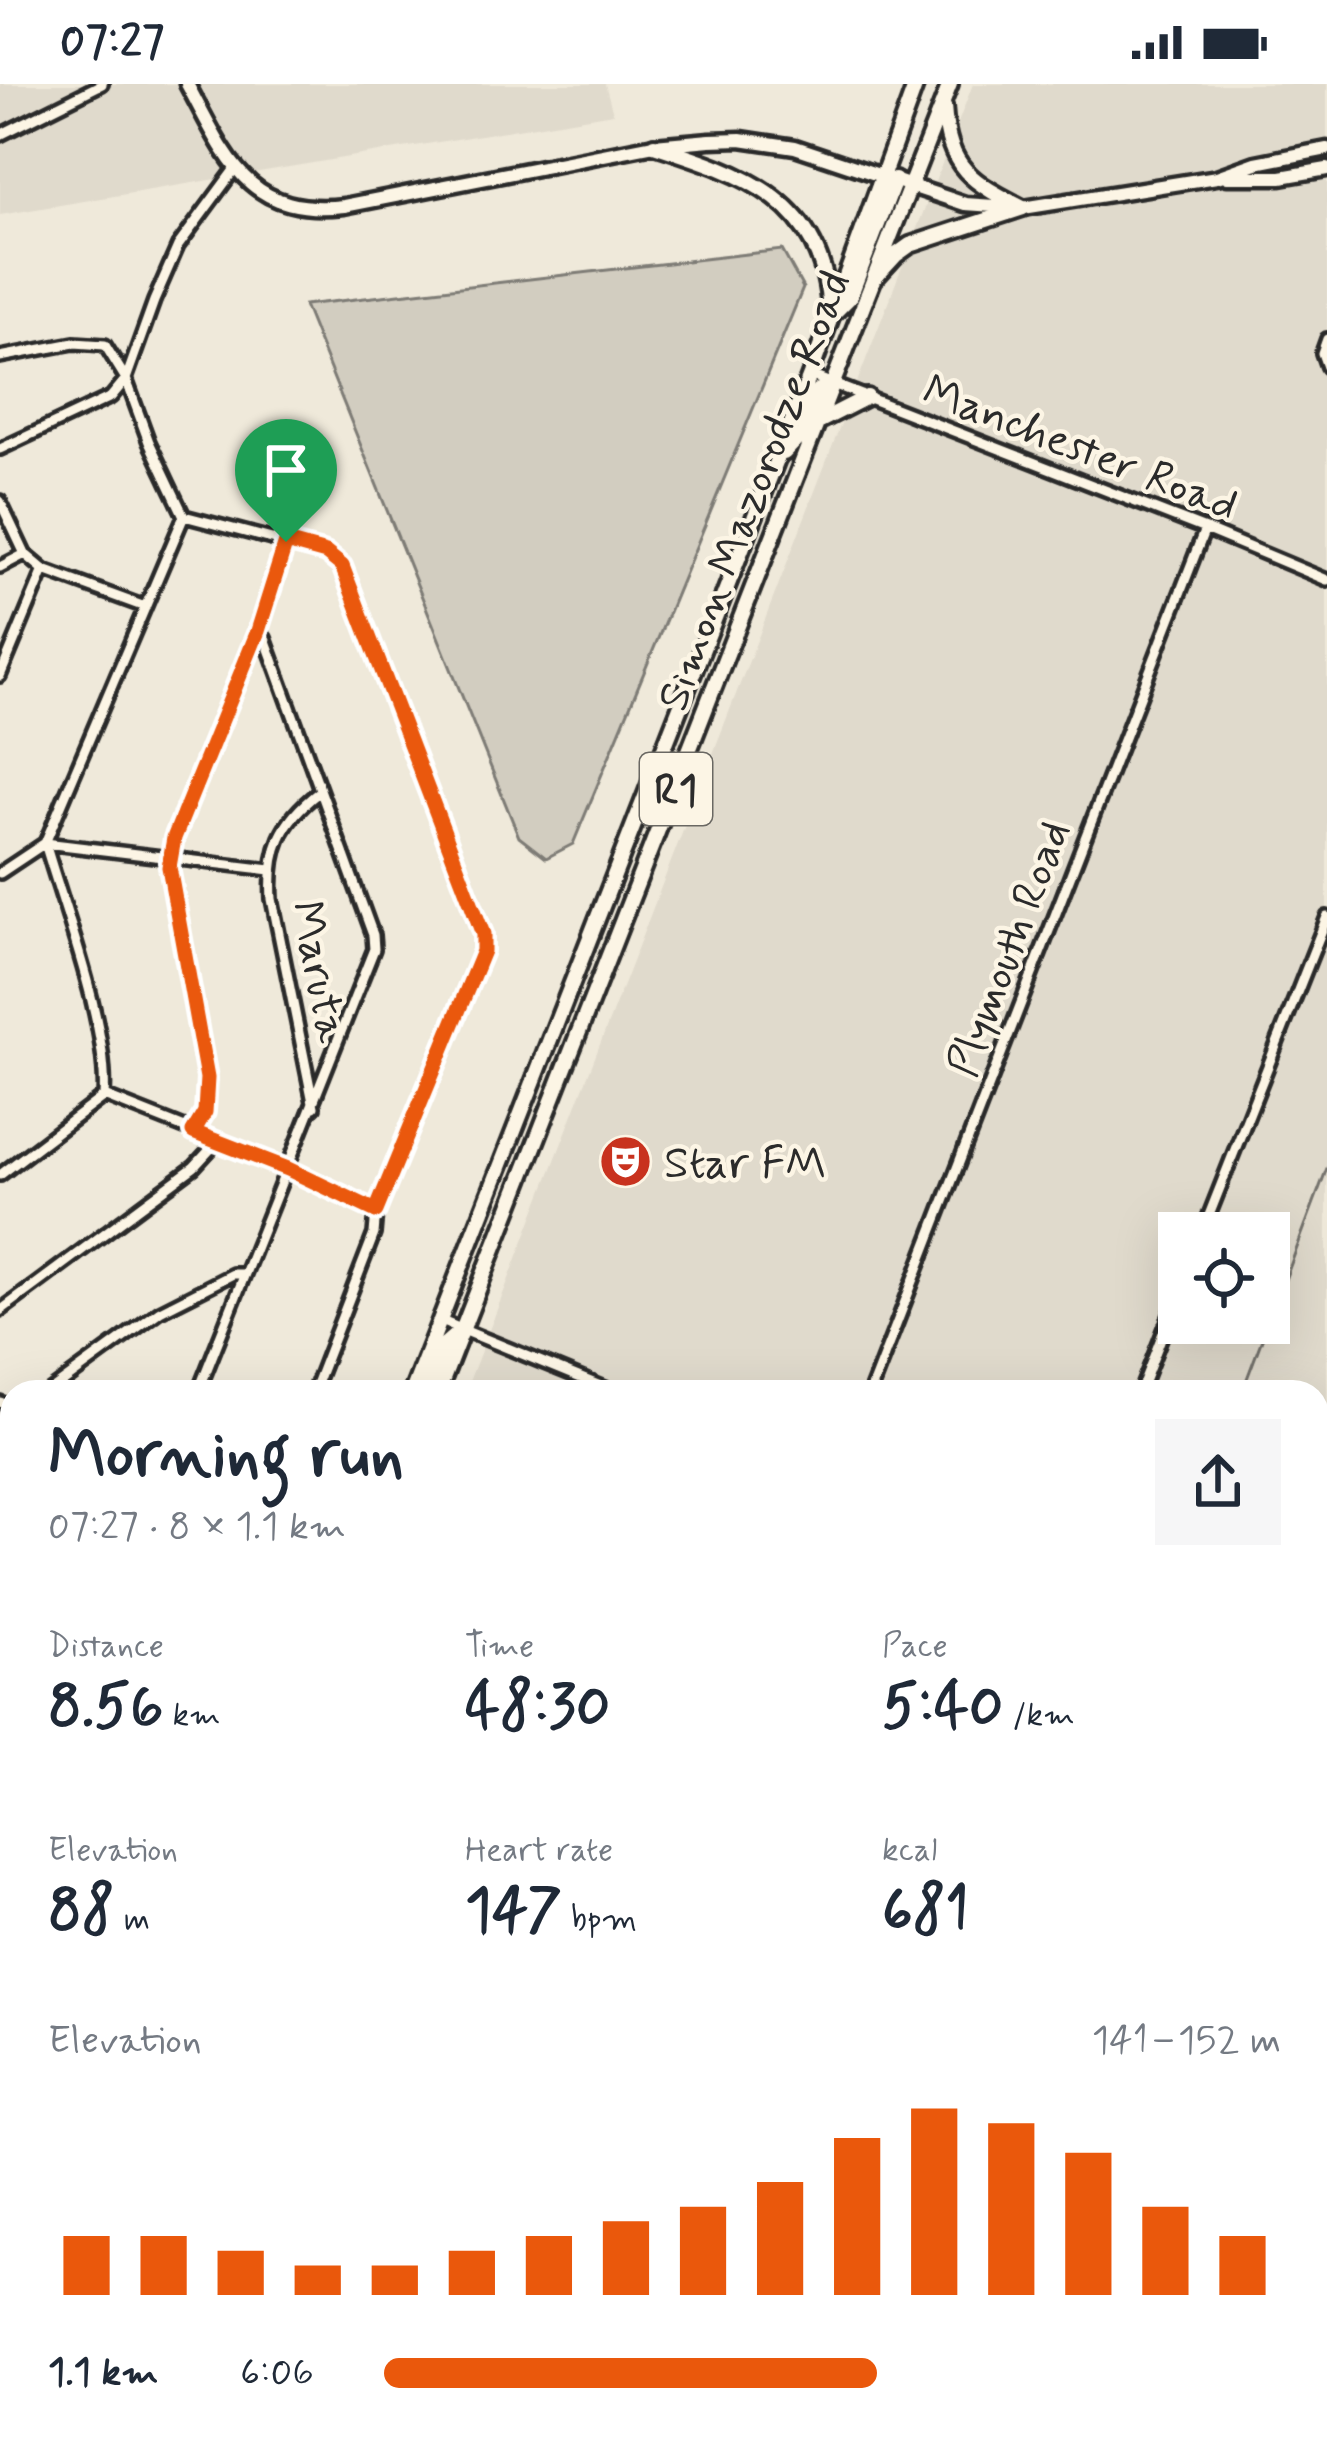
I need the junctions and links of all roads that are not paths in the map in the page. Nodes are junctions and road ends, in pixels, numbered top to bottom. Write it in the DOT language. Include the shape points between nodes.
graph roads {
  1 [pos="102,84"];
  2 [pos="187,84"];
  3 [pos="916,84"];
  4 [pos="950,84"];
  5 [pos="944,102"];
  6 [pos="0,135"];
  7 [pos="654,145"];
  8 [pos="1327,149"];
  9 [pos="1327,169"];
  10 [pos="233,170"];
  11 [pos="1216,176"];
  12 [pos="895,180"];
  13 [pos="1023,208"];
  14 [pos="868,287"];
  15 [pos="830,317"];
  16 [pos="1327,339"];
  17 [pos="0,357"];
  18 [pos="1327,367"];
  19 [pos="810,375"];
  20 [pos="126,379"];
  21 [pos="833,385"];
  22 [pos="867,397"];
  23 [pos="818,423"];
  24 [pos="0,449"];
  25 [pos="777,461"];
  26 [pos="0,501"];
  27 [pos="184,516"];
  28 [pos="1205,529"];
  29 [pos="286,542"];
  30 [pos="25,554"];
  31 [pos="0,567"];
  32 [pos="44,571"];
  33 [pos="1327,580"];
  34 [pos="145,607"];
  35 [pos="258,631"];
  36 [pos="0,676"];
  37 [pos="319,792"];
  38 [pos="45,843"];
  39 [pos="170,858"];
  40 [pos="271,870"];
  41 [pos="0,873"];
  42 [pos="1327,917"];
  43 [pos="104,1096"];
  44 [pos="314,1106"];
  45 [pos="193,1132"];
  46 [pos="217,1142"];
  47 [pos="288,1169"];
  48 [pos="0,1175"];
  49 [pos="376,1211"];
  50 [pos="1210,1212"];
  51 [pos="244,1274"];
  52 [pos="0,1311"];
  53 [pos="439,1320"];
  54 [pos="462,1330"];
  55 [pos="1159,1344"];
  56 [pos="65,1380"];
  57 [pos="203,1380"];
  58 [pos="318,1380"];
  59 [pos="416,1380"];
  60 [pos="430,1380"];
  61 [pos="443,1380"];
  62 [pos="585,1380"];
  63 [pos="875,1380"];
  64 [pos="1145,1380"];
  1 -- 6 [label="street"];
  2 -- 10 [label="main road"];
  3 -- 12 [label="highway, Simon Mazorodze Road / R1"];
  4 -- 5 [label="highway, Simon Mazorodze Road / R1"];
  5 -- 12 [label="highway, Simon Mazorodze Road / R1"];
  5 -- 13 [label="highway" via="959,165"];
  7 -- 10 [label="main road" via="326,208 278,201"];
  7 -- 12 [label="main road" via="770,142"];
  7 -- 15 [label="highway" via="731,170 794,213 823,264"];
  8 -- 11 [label="main road"];
  9 -- 11 [label="main road"];
  10 -- 20 [label="street" via="178,246"];
  11 -- 13 [label="main road"];
  12 -- 13 [label="main road" via="965,203"];
  12 -- 14 [label="highway, Simon Mazorodze Road / R1"];
  12 -- 15 [label="highway, Simon Mazorodze Road / R1"];
  13 -- 14 [label="highway" via="910,245"];
  14 -- 21 [label="highway, Simon Mazorodze Road / R1"];
  15 -- 19 [label="highway, Simon Mazorodze Road / R1"];
  16 -- 18 [label="street"];
  17 -- 20 [label="street" via="92,342 105,345"];
  19 -- 21 [label="street, Manchester Road"];
  19 -- 25 [label="highway, Simon Mazorodze Road / R1"];
  20 -- 24 [label="street" via="111,397"];
  20 -- 27 [label="street"];
  21 -- 22 [label="street, Manchester Road"];
  21 -- 23 [label="highway, Simon Mazorodze Road / R1"];
  21 -- 25 [label="highway" via="819,390 802,434"];
  22 -- 23 [label="highway"];
  22 -- 28 [label="street, Manchester Road"];
  23 -- 54 [label="highway, Simon Mazorodze Road / R1"];
  25 -- 53 [label="highway, Simon Mazorodze Road / R1"];
  26 -- 30 [label="street"];
  27 -- 29 [label="street"];
  27 -- 34 [label="street"];
  28 -- 33 [label="street, Manchester Road"];
  28 -- 63 [label="street, Plymouth Road"];
  29 -- 35 [label="street"];
  29 -- 49 [label="street" via="342,566 483,934 483,951"];
  30 -- 31 [label="street"];
  30 -- 32 [label="street"];
  32 -- 34 [label="street"];
  32 -- 36 [label="street"];
  34 -- 38 [label="street"];
  35 -- 37 [label="street"];
  35 -- 39 [label="street"];
  37 -- 40 [label="street, Maruta" via="289,815"];
  37 -- 44 [label="street" via="374,949"];
  38 -- 39 [label="street"];
  38 -- 41 [label="street"];
  38 -- 43 [label="street" via="95,1022"];
  39 -- 40 [label="street"];
  39 -- 45 [label="street" via="207,1078 205,1112"];
  40 -- 44 [label="street, Maruta"];
  42 -- 50 [label="street"];
  43 -- 45 [label="street"];
  43 -- 48 [label="street"];
  44 -- 47 [label="street"];
  45 -- 46 [label="street"];
  46 -- 47 [label="street"];
  46 -- 52 [label="street"];
  47 -- 49 [label="street"];
  47 -- 51 [label="street"];
  49 -- 58 [label="street"];
  51 -- 56 [label="street" via="160,1311"];
  51 -- 57 [label="street"];
  53 -- 54 [label="street"];
  53 -- 59 [label="highway, Simon Mazorodze Road / R1"];
  54 -- 60 [label="highway" via="444,1345"];
  54 -- 61 [label="highway, Simon Mazorodze Road / R1"];
  54 -- 62 [label="street"];
  55 -- 64 [label="street"];
}
